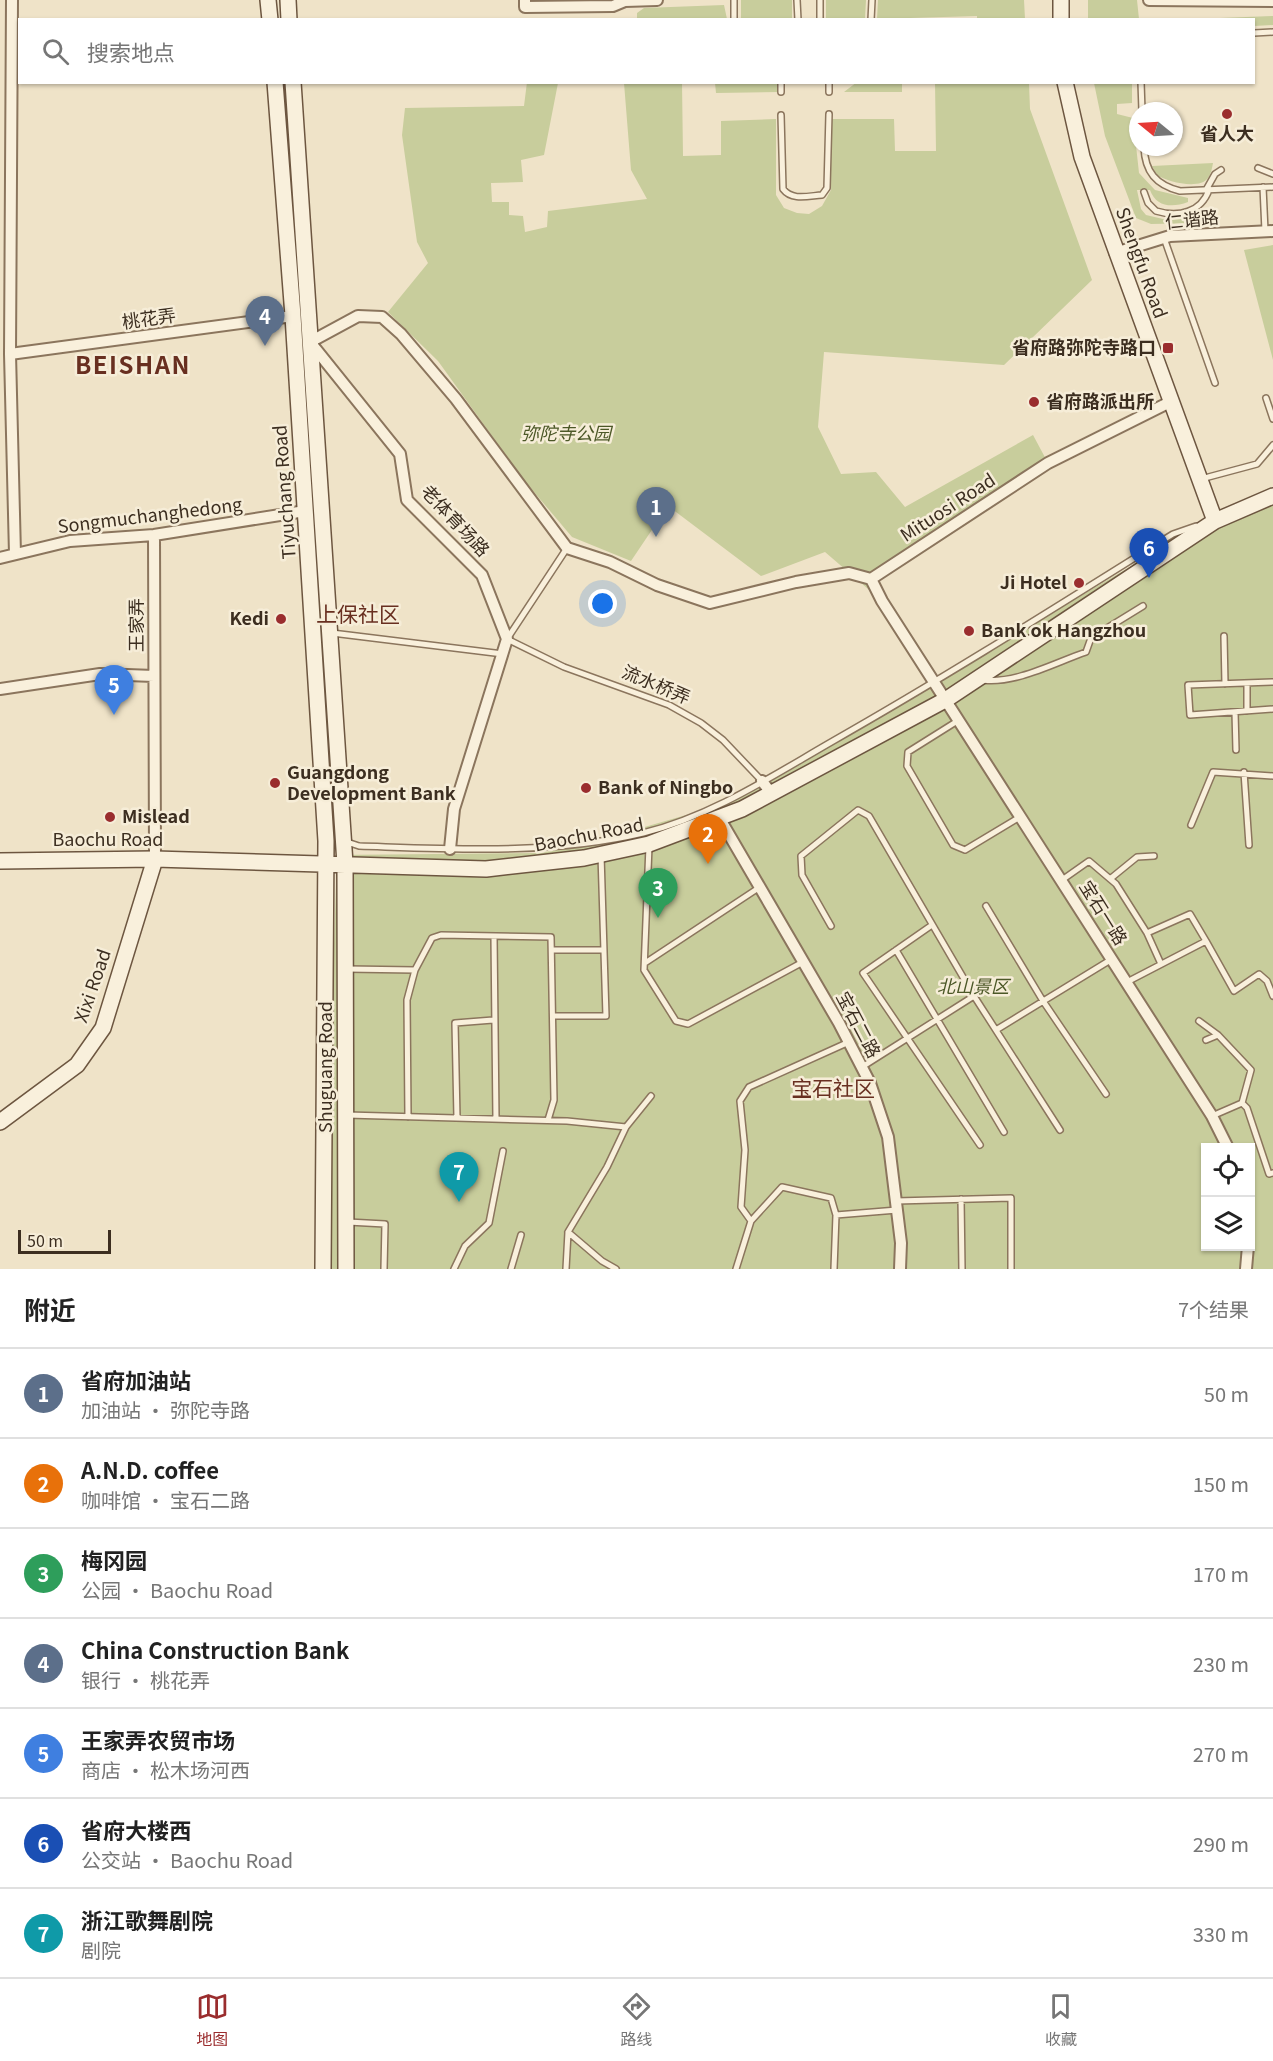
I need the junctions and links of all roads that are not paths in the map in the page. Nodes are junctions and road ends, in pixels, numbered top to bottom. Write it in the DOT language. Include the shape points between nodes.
graph roads {
  1 [pos="12,0"];
  2 [pos="268,0"];
  3 [pos="288,0"];
  4 [pos="525,0"];
  5 [pos="657,0"];
  6 [pos="734,0"];
  7 [pos="797,0"];
  8 [pos="820,0"];
  9 [pos="872,0"];
  10 [pos="1060,0"];
  11 [pos="1149,0"];
  12 [pos="1273,1"];
  13 [pos="270,18"];
  14 [pos="289,18"];
  15 [pos="734,18"];
  16 [pos="798,18"];
  17 [pos="820,18"];
  18 [pos="871,18"];
  19 [pos="1061,18"];
  20 [pos="1273,32"];
  21 [pos="1255,33"];
  22 [pos="275,84"];
  23 [pos="293,84"];
  24 [pos="781,84"];
  25 [pos="829,84"];
  26 [pos="1065,84"];
  27 [pos="1141,84"];
  28 [pos="829,92"];
  29 [pos="781,93"];
  30 [pos="1142,102"];
  31 [pos="829,114"];
  32 [pos="781,116"];
  33 [pos="1144,156"];
  34 [pos="1258,168"];
  35 [pos="1221,170"];
  36 [pos="1273,174"];
  37 [pos="1263,187"];
  38 [pos="1273,187"];
  39 [pos="1208,190"];
  40 [pos="1144,192"];
  41 [pos="1269,231"];
  42 [pos="1164,238"];
  43 [pos="1115,253"];
  44 [pos="293,316"];
  45 [pos="310,342"];
  46 [pos="10,354"];
  47 [pos="1215,383"];
  48 [pos="1266,399"];
  49 [pos="1170,402"];
  50 [pos="1273,419"];
  51 [pos="1273,445"];
  52 [pos="1200,479"];
  53 [pos="1273,496"];
  54 [pos="306,511"];
  55 [pos="1215,521"];
  56 [pos="154,535"];
  57 [pos="567,548"];
  58 [pos="15,554"];
  59 [pos="0,558"];
  60 [pos="870,579"];
  61 [pos="1143,606"];
  62 [pos="332,633"];
  63 [pos="1224,636"];
  64 [pos="507,639"];
  65 [pos="503,654"];
  66 [pos="154,676"];
  67 [pos="975,680"];
  68 [pos="935,682"];
  69 [pos="1273,682"];
  70 [pos="1247,683"];
  71 [pos="1225,684"];
  72 [pos="0,689"];
  73 [pos="947,699"];
  74 [pos="1273,709"];
  75 [pos="1247,711"];
  76 [pos="1235,712"];
  77 [pos="960,719"];
  78 [pos="1236,750"];
  79 [pos="1244,772"];
  80 [pos="1273,776"];
  81 [pos="767,787"];
  82 [pos="1021,816"];
  83 [pos="720,819"];
  84 [pos="1191,825"];
  85 [pos="344,841"];
  86 [pos="649,844"];
  87 [pos="1249,845"];
  88 [pos="552,846"];
  89 [pos="450,849"];
  90 [pos="601,855"];
  91 [pos="1154,856"];
  92 [pos="584,858"];
  93 [pos="154,859"];
  94 [pos="0,861"];
  95 [pos="326,863"];
  96 [pos="345,864"];
  97 [pos="1110,879"];
  98 [pos="1062,880"];
  99 [pos="760,887"];
  100 [pos="327,900"];
  101 [pos="986,906"];
  102 [pos="932,925"];
  103 [pos="831,926"];
  104 [pos="1148,933"];
  105 [pos="494,936"];
  106 [pos="1206,941"];
  107 [pos="552,950"];
  108 [pos="604,950"];
  109 [pos="896,950"];
  110 [pos="1112,959"];
  111 [pos="804,962"];
  112 [pos="645,963"];
  113 [pos="1161,964"];
  114 [pos="345,969"];
  115 [pos="415,970"];
  116 [pos="1127,982"];
  117 [pos="974,996"];
  118 [pos="1273,996"];
  119 [pos="1043,1001"];
  120 [pos="553,1017"];
  121 [pos="494,1020"];
  122 [pos="936,1021"];
  123 [pos="1199,1021"];
  124 [pos="996,1030"];
  125 [pos="1218,1035"];
  126 [pos="908,1038"];
  127 [pos="1206,1040"];
  128 [pos="849,1042"];
  129 [pos="862,1067"];
  130 [pos="1106,1094"];
  131 [pos="651,1096"];
  132 [pos="1242,1103"];
  133 [pos="346,1115"];
  134 [pos="1212,1116"];
  135 [pos="408,1117"];
  136 [pos="457,1118"];
  137 [pos="496,1119"];
  138 [pos="548,1120"];
  139 [pos="0,1122"];
  140 [pos="626,1127"];
  141 [pos="1060,1130"];
  142 [pos="1004,1132"];
  143 [pos="1226,1143"];
  144 [pos="980,1145"];
  145 [pos="503,1151"];
  146 [pos="1273,1173"];
  147 [pos="961,1199"];
  148 [pos="896,1205"];
  149 [pos="836,1215"];
  150 [pos="751,1221"];
  151 [pos="346,1222"];
  152 [pos="568,1232"];
  153 [pos="521,1235"];
  154 [pos="1248,1251"];
  155 [pos="323,1269"];
  156 [pos="346,1269"];
  157 [pos="384,1269"];
  158 [pos="454,1269"];
  159 [pos="511,1269"];
  160 [pos="566,1269"];
  161 [pos="616,1269"];
  162 [pos="736,1269"];
  163 [pos="834,1269"];
  164 [pos="900,1269"];
  165 [pos="962,1269"];
  166 [pos="1011,1269"];
  167 [pos="1246,1269"];
  1 -- 46 [label="street"];
  2 -- 13 [label="main road"];
  3 -- 14 [label="main road"];
  4 -- 5 [label="street" via="525,7 613,6 625,1"];
  6 -- 15 [label="lane"];
  7 -- 16 [label="lane"];
  8 -- 17 [label="lane"];
  9 -- 18 [label="lane"];
  10 -- 19 [label="main road"];
  11 -- 12 [label="street"];
  20 -- 21 [label="lane"];
  22 -- 44 [label="main road, Tiyuchang Road"];
  23 -- 45 [label="main road, Tiyuchang Road"];
  24 -- 29 [label="lane"];
  25 -- 28 [label="lane"];
  26 -- 43 [label="main road, Shengfu Road" via="1082,157"];
  27 -- 30 [label="lane"];
  31 -- 32 [label="lane" via="827,188 822,195 795,197 783,189"];
  33 -- 39 [label="lane" via="1149,172 1163,186 1180,192"];
  34 -- 36 [label="lane"];
  35 -- 39 [label="lane"];
  37 -- 38 [label="lane"];
  37 -- 39 [label="lane"];
  37 -- 41 [label="lane"];
  39 -- 40 [label="lane" via="1205,202 1190,212 1156,211"];
  41 -- 42 [label="street, 仁谐路"];
  42 -- 43 [label="street, 仁谐路"];
  42 -- 47 [label="lane"];
  43 -- 49 [label="main road, Shengfu Road"];
  44 -- 46 [label="street, 桃花弄"];
  44 -- 54 [label="main road, Tiyuchang Road"];
  45 -- 57 [label="street" via="358,316 382,317 456,399"];
  45 -- 62 [label="main road, Tiyuchang Road"];
  45 -- 64 [label="street, 老体育场路" via="400,454 407,500 482,575"];
  46 -- 58 [label="street"];
  48 -- 50 [label="lane"];
  49 -- 52 [label="main road, Shengfu Road"];
  49 -- 60 [label="street, Mituosi Road" via="1048,463"];
  51 -- 52 [label="lane" via="1257,464"];
  52 -- 55 [label="main road, Shengfu Road"];
  53 -- 55 [label="main road, Baochu Road"];
  54 -- 56 [label="street, Songmuchanghedong"];
  54 -- 95 [label="main road, Tiyuchang Road"];
  55 -- 67 [label="main road, Baochu Road"];
  55 -- 68 [label="lane" via="1173,534"];
  56 -- 58 [label="street, Songmuchanghedong" via="70,541"];
  56 -- 66 [label="street, 王家弄"];
  57 -- 60 [label="street" via="710,603 849,573"];
  57 -- 64 [label="lane"];
  58 -- 59 [label="street, Songmuchanghedong"];
  60 -- 68 [label="street"];
  61 -- 67 [label="lane" via="1091,638 1086,652 996,682"];
  62 -- 65 [label="lane"];
  62 -- 85 [label="main road, Tiyuchang Road"];
  63 -- 71 [label="lane"];
  64 -- 65 [label="street"];
  64 -- 81 [label="lane, 流水桥弄" via="564,667 669,705 701,723 723,740"];
  65 -- 89 [label="street" via="454,809"];
  66 -- 72 [label="street" via="100,674"];
  66 -- 93 [label="street, 王家弄"];
  67 -- 73 [label="main road, Baochu Road"];
  68 -- 73 [label="street"];
  68 -- 81 [label="lane"];
  69 -- 70 [label="lane"];
  70 -- 71 [label="lane"];
  70 -- 75 [label="lane"];
  71 -- 76 [label="lane" via="1188,685 1190,715"];
  73 -- 77 [label="street, 宝石一路"];
  73 -- 81 [label="main road, Baochu Road"];
  74 -- 75 [label="lane"];
  75 -- 76 [label="lane"];
  76 -- 78 [label="lane"];
  77 -- 82 [label="street, 宝石一路"];
  77 -- 82 [label="lane" via="908,752 907,766 953,845 965,850"];
  79 -- 80 [label="lane"];
  79 -- 84 [label="lane" via="1213,772"];
  79 -- 87 [label="lane"];
  81 -- 83 [label="main road, Baochu Road"];
  81 -- 88 [label="lane" via="707,813 644,832 575,846"];
  82 -- 98 [label="street, 宝石一路"];
  83 -- 86 [label="main road, Baochu Road"];
  83 -- 99 [label="street, 宝石二路"];
  85 -- 89 [label="lane" via="359,846"];
  85 -- 96 [label="main road, Tiyuchang Road"];
  86 -- 90 [label="main road, Baochu Road"];
  86 -- 112 [label="lane"];
  88 -- 89 [label="lane"];
  88 -- 92 [label="lane"];
  90 -- 92 [label="main road, Baochu Road"];
  90 -- 108 [label="lane"];
  91 -- 97 [label="lane" via="1137,857"];
  92 -- 96 [label="main road, Baochu Road" via="486,869"];
  93 -- 94 [label="main road, Baochu Road"];
  93 -- 95 [label="main road, Baochu Road"];
  93 -- 139 [label="main road, Xixi Road" via="103,1028 77,1065"];
  95 -- 96 [label="main road, Baochu Road"];
  95 -- 100 [label="main road, Tiyuchang Road"];
  96 -- 114 [label="main road, Shuguang Road"];
  97 -- 98 [label="lane" via="1089,861"];
  97 -- 104 [label="lane"];
  98 -- 110 [label="street, 宝石一路"];
  99 -- 111 [label="street, 宝石二路"];
  99 -- 112 [label="lane"];
  100 -- 155 [label="main road, Shuguang Road"];
  101 -- 119 [label="lane"];
  102 -- 103 [label="lane" via="869,816 858,810 801,856 802,875"];
  102 -- 109 [label="lane"];
  102 -- 117 [label="lane"];
  104 -- 106 [label="lane" via="1190,914"];
  104 -- 113 [label="lane"];
  105 -- 107 [label="lane" via="551,937"];
  105 -- 115 [label="lane" via="432,938"];
  105 -- 121 [label="lane"];
  106 -- 113 [label="lane"];
  106 -- 118 [label="lane" via="1234,991 1259,974"];
  107 -- 108 [label="lane"];
  107 -- 120 [label="lane"];
  108 -- 120 [label="lane" via="606,1016"];
  109 -- 122 [label="lane"];
  109 -- 126 [label="lane" via="863,973"];
  110 -- 116 [label="street, 宝石一路"];
  110 -- 119 [label="lane"];
  111 -- 112 [label="lane" via="688,1024 676,1021 644,970"];
  111 -- 128 [label="street, 宝石二路"];
  113 -- 116 [label="lane"];
  114 -- 115 [label="lane"];
  114 -- 133 [label="main road, Shuguang Road"];
  115 -- 135 [label="lane" via="406,1000"];
  116 -- 134 [label="street, 宝石一路"];
  117 -- 122 [label="lane"];
  117 -- 124 [label="lane"];
  119 -- 124 [label="lane"];
  119 -- 130 [label="lane"];
  120 -- 138 [label="lane" via="555,1100"];
  121 -- 136 [label="lane" via="454,1023"];
  121 -- 137 [label="lane"];
  122 -- 126 [label="lane"];
  122 -- 142 [label="lane"];
  123 -- 125 [label="lane"];
  124 -- 141 [label="lane"];
  125 -- 127 [label="lane"];
  125 -- 132 [label="lane" via="1251,1070"];
  126 -- 129 [label="lane"];
  126 -- 144 [label="lane"];
  128 -- 129 [label="street, 宝石二路"];
  128 -- 150 [label="lane" via="749,1087 740,1101 745,1150 741,1207"];
  129 -- 148 [label="street, 宝石二路" via="888,1137"];
  131 -- 140 [label="lane"];
  132 -- 134 [label="lane"];
  132 -- 146 [label="lane" via="1269,1174"];
  133 -- 135 [label="lane"];
  133 -- 151 [label="main road, Shuguang Road"];
  134 -- 143 [label="street, 宝石一路"];
  135 -- 136 [label="lane"];
  136 -- 137 [label="lane"];
  137 -- 138 [label="lane"];
  138 -- 140 [label="lane"];
  140 -- 152 [label="lane"];
  145 -- 158 [label="lane" via="489,1223 465,1246"];
  147 -- 148 [label="lane"];
  147 -- 165 [label="lane"];
  147 -- 166 [label="lane" via="1011,1198"];
  148 -- 149 [label="lane"];
  148 -- 164 [label="street, 宝石二路" via="902,1243"];
  149 -- 150 [label="lane" via="831,1198 782,1187"];
  149 -- 163 [label="lane"];
  150 -- 162 [label="lane"];
  151 -- 156 [label="main road, Shuguang Road"];
  151 -- 157 [label="lane" via="385,1224"];
  152 -- 160 [label="lane"];
  152 -- 161 [label="lane"];
  153 -- 159 [label="lane"];
  154 -- 167 [label="street"];
}
